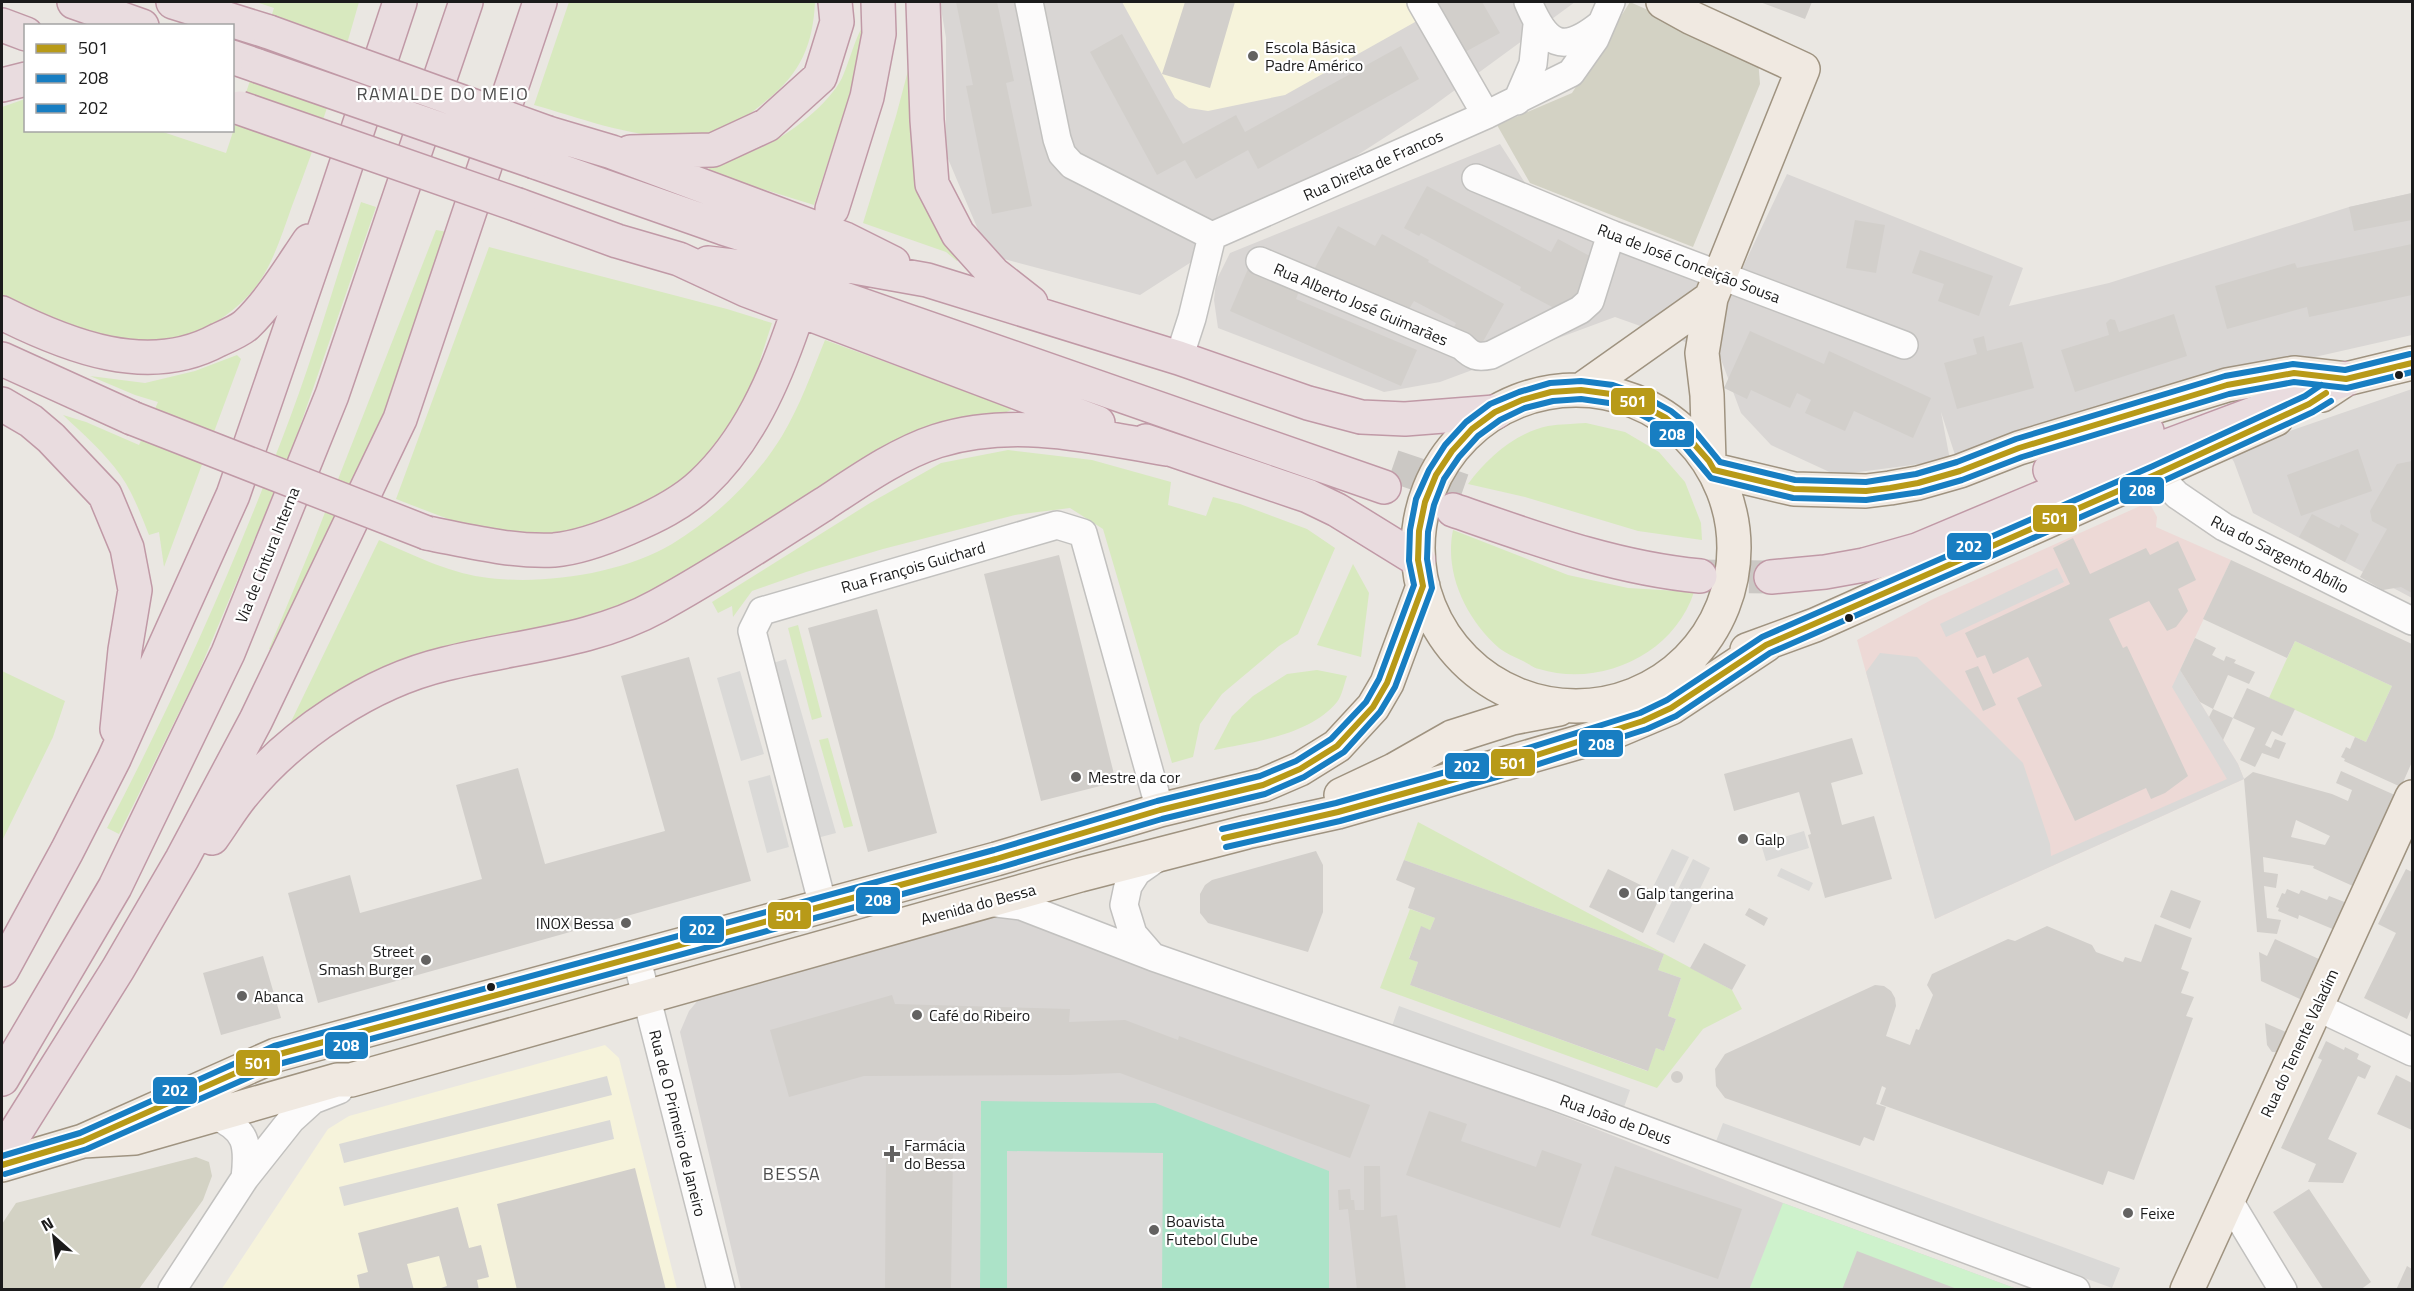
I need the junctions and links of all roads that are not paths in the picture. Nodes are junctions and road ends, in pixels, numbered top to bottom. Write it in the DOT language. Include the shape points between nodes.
graph roads {
  1 [pos="74,2"];
  2 [pos="177,2"];
  3 [pos="400,2"];
  4 [pos="466,2"];
  5 [pos="540,2"];
  6 [pos="835,2"];
  7 [pos="878,2"];
  8 [pos="922,2"];
  9 [pos="1029,2"];
  10 [pos="1421,2"];
  11 [pos="1662,2"];
  12 [pos="1532,13"];
  13 [pos="1606,13"];
  14 [pos="136,24"];
  15 [pos="2,25"];
  16 [pos="24,33"];
  17 [pos="245,62"];
  18 [pos="24,80"];
  19 [pos="2,86"];
  20 [pos="1517,101"];
  21 [pos="236,107"];
  22 [pos="1486,115"];
  23 [pos="612,152"];
  24 [pos="1476,178"];
  25 [pos="332,207"];
  26 [pos="832,209"];
  27 [pos="1611,234"];
  28 [pos="1212,236"];
  29 [pos="679,260"];
  30 [pos="1260,261"];
  31 [pos="832,263"];
  32 [pos="927,279"];
  33 [pos="1716,287"];
  34 [pos="2,313"];
  35 [pos="1046,315"];
  36 [pos="794,323"];
  37 [pos="1904,345"];
  38 [pos="2,358"];
  39 [pos="1179,358"];
  40 [pos="2412,363"];
  41 [pos="2346,380"];
  42 [pos="1581,390"];
  43 [pos="2,404"];
  44 [pos="1495,412"];
  45 [pos="1167,449"];
  46 [pos="1712,466"];
  47 [pos="2157,474"];
  48 [pos="1458,500"];
  49 [pos="1700,566"];
  50 [pos="1772,567"];
  51 [pos="1420,573"];
  52 [pos="2412,621"];
  53 [pos="1766,645"];
  54 [pos="1677,674"];
  55 [pos="1583,705"];
  56 [pos="1643,721"];
  57 [pos="114,759"];
  58 [pos="2412,797"];
  59 [pos="1160,810"];
  60 [pos="1247,832"];
  61 [pos="1160,856"];
  62 [pos="182,859"];
  63 [pos="986,902"];
  64 [pos="823,906"];
  65 [pos="636,956"];
  66 [pos="1153,957"];
  67 [pos="2,970"];
  68 [pos="646,997"];
  69 [pos="2315,1006"];
  70 [pos="2412,1052"];
  71 [pos="2,1079"];
  72 [pos="351,1080"];
  73 [pos="213,1116"];
  74 [pos="83,1141"];
  75 [pos="2,1154"];
  76 [pos="2,1165"];
  77 [pos="245,1178"];
  78 [pos="2228,1199"];
  79 [pos="172,1290"];
  80 [pos="721,1290"];
  81 [pos="2076,1290"];
  82 [pos="2187,1290"];
  83 [pos="2283,1290"];
  1 -- 14 [label="highway"];
  2 -- 23 [label="highway, bridge"];
  3 -- 25 [label="highway"];
  4 -- 71 [label="highway, Via de Cintura Interna" via="332,395 228,653 115,887"];
  5 -- 62 [label="highway" via="400,419 256,720"];
  6 -- 23 [label="highway" via="837,22 820,77 767,125 713,150"];
  7 -- 26 [label="highway" via="879,34 867,97"];
  8 -- 35 [label="highway" via="932,184 958,234 994,274"];
  9 -- 28 [label="street" via="1062,154 1072,165"];
  10 -- 22 [label="street"];
  11 -- 33 [label="main road" via="1803,69"];
  12 -- 13 [label="street" via="1549,39 1567,42 1585,37"];
  12 -- 20 [label="street" via="1533,64"];
  13 -- 20 [label="street, Rua Direita de Francos" via="1595,39 1571,74"];
  15 -- 16 [label="highway"];
  17 -- 31 [label="highway, bridge"];
  18 -- 19 [label="highway"];
  20 -- 22 [label="street, Rua Direita de Francos"];
  21 -- 29 [label="highway, bridge"];
  22 -- 28 [label="street, Rua Direita de Francos"];
  23 -- 32 [label="highway" via="845,239"];
  24 -- 27 [label="street, Rua de José Conceição Sousa"];
  25 -- 34 [label="highway" via="271,296 245,326 200,350 155,359 113,355 37,331"];
  25 -- 57 [label="highway" via="233,495"];
  27 -- 30 [label="street, Rua Alberto José Guimarães" via="1590,301 1491,355 1478,358 1462,346"];
  27 -- 33 [label="street, Rua de José Conceição Sousa"];
  28 -- 39 [label="street"];
  29 -- 31 [label="highway" via="758,269 1389,476 922,304"];
  29 -- 45 [label="highway" via="746,290"];
  31 -- 32 [label="highway"];
  32 -- 35 [label="highway"];
  33 -- 37 [label="street, Rua de José Conceição Sousa"];
  33 -- 42 [label="main road"];
  33 -- 46 [label="main road" via="1702,354"];
  35 -- 39 [label="highway"];
  36 -- 38 [label="highway, bridge" via="779,368 737,446 701,485 659,514 606,537 555,550 513,549 427,533 132,418"];
  39 -- 44 [label="highway" via="1308,403 1361,417 1405,420"];
  40 -- 41 [label="main road"];
  41 -- 46 [label="main road" via="2294,373 2226,385 2019,448 1960,471 1890,488 1794,489"];
  41 -- 47 [label="main road" via="2309,404"];
  41 -- 50 [label="highway" via="2271,394 2185,417 1929,522"];
  42 -- 44 [label="main road" via="1551,392"];
  42 -- 46 [label="main road" via="1611,394 1666,418"];
  43 -- 57 [label="highway" via="51,438 105,495 127,548 135,590"];
  44 -- 51 [label="main road" via="1472,429 1436,475 1419,531"];
  45 -- 51 [label="highway" via="1308,496 1337,510"];
  45 -- 62 [label="highway" via="1044,429 1003,430 937,441 900,457 738,559 625,623 443,664 356,699 277,759 244,793 211,839"];
  46 -- 54 [label="main road" via="1727,501 1733,531 1733,562 1718,619"];
  47 -- 52 [label="street, Rua do Sargento Abílio" via="2177,495 2224,527"];
  47 -- 53 [label="main road"];
  48 -- 49 [label="highway"];
  51 -- 55 [label="main road" via="1438,624 1469,665 1522,696"];
  51 -- 59 [label="main road, Avenida do Bessa" via="1387,683 1365,716 1337,746 1300,769 1263,785"];
  53 -- 54 [label="main road"];
  53 -- 56 [label="main road, Avenida do Bessa" via="1671,708"];
  54 -- 55 [label="main road" via="1605,704"];
  54 -- 56 [label="main road"];
  55 -- 60 [label="main road, Avenida do Bessa" via="1512,718 1452,737 1364,785"];
  56 -- 60 [label="main road, Avenida do Bessa" via="1340,812"];
  57 -- 67 [label="highway"];
  58 -- 69 [label="main road, Rua do Tenente Valadim"];
  59 -- 64 [label="main road, Avenida do Bessa"];
  59 -- 64 [label="street, Rua François Guichard" via="1083,533 1057,525 762,611 752,632"];
  60 -- 61 [label="main road, Avenida do Bessa"];
  61 -- 63 [label="main road, Avenida do Bessa"];
  61 -- 66 [label="street, Rua João de Deus" via="1137,872 1128,886 1124,905 1133,934"];
  62 -- 75 [label="highway"];
  63 -- 66 [label="street, Rua João de Deus" via="1021,906"];
  63 -- 68 [label="main road, Avenida do Bessa"];
  64 -- 65 [label="main road, Avenida do Bessa"];
  65 -- 68 [label="street, Rua de O Primeiro de Janeiro"];
  65 -- 74 [label="main road, Avenida do Bessa" via="276,1055"];
  66 -- 81 [label="street, Rua João de Deus" via="1562,1099"];
  68 -- 72 [label="main road, Avenida do Bessa"];
  68 -- 80 [label="street, Rua de O Primeiro de Janeiro"];
  69 -- 70 [label="street"];
  69 -- 78 [label="main road, Rua do Tenente Valadim"];
  72 -- 73 [label="main road, Avenida do Bessa" via="337,1080"];
  72 -- 77 [label="street" via="300,1111"];
  73 -- 74 [label="main road, Avenida do Bessa" via="135,1138"];
  73 -- 77 [label="street" via="231,1122 242,1134 248,1154"];
  74 -- 76 [label="main road, Avenida do Bessa"];
  77 -- 79 [label="street"];
  78 -- 82 [label="main road, Rua do Tenente Valadim"];
  78 -- 83 [label="street"];
}
